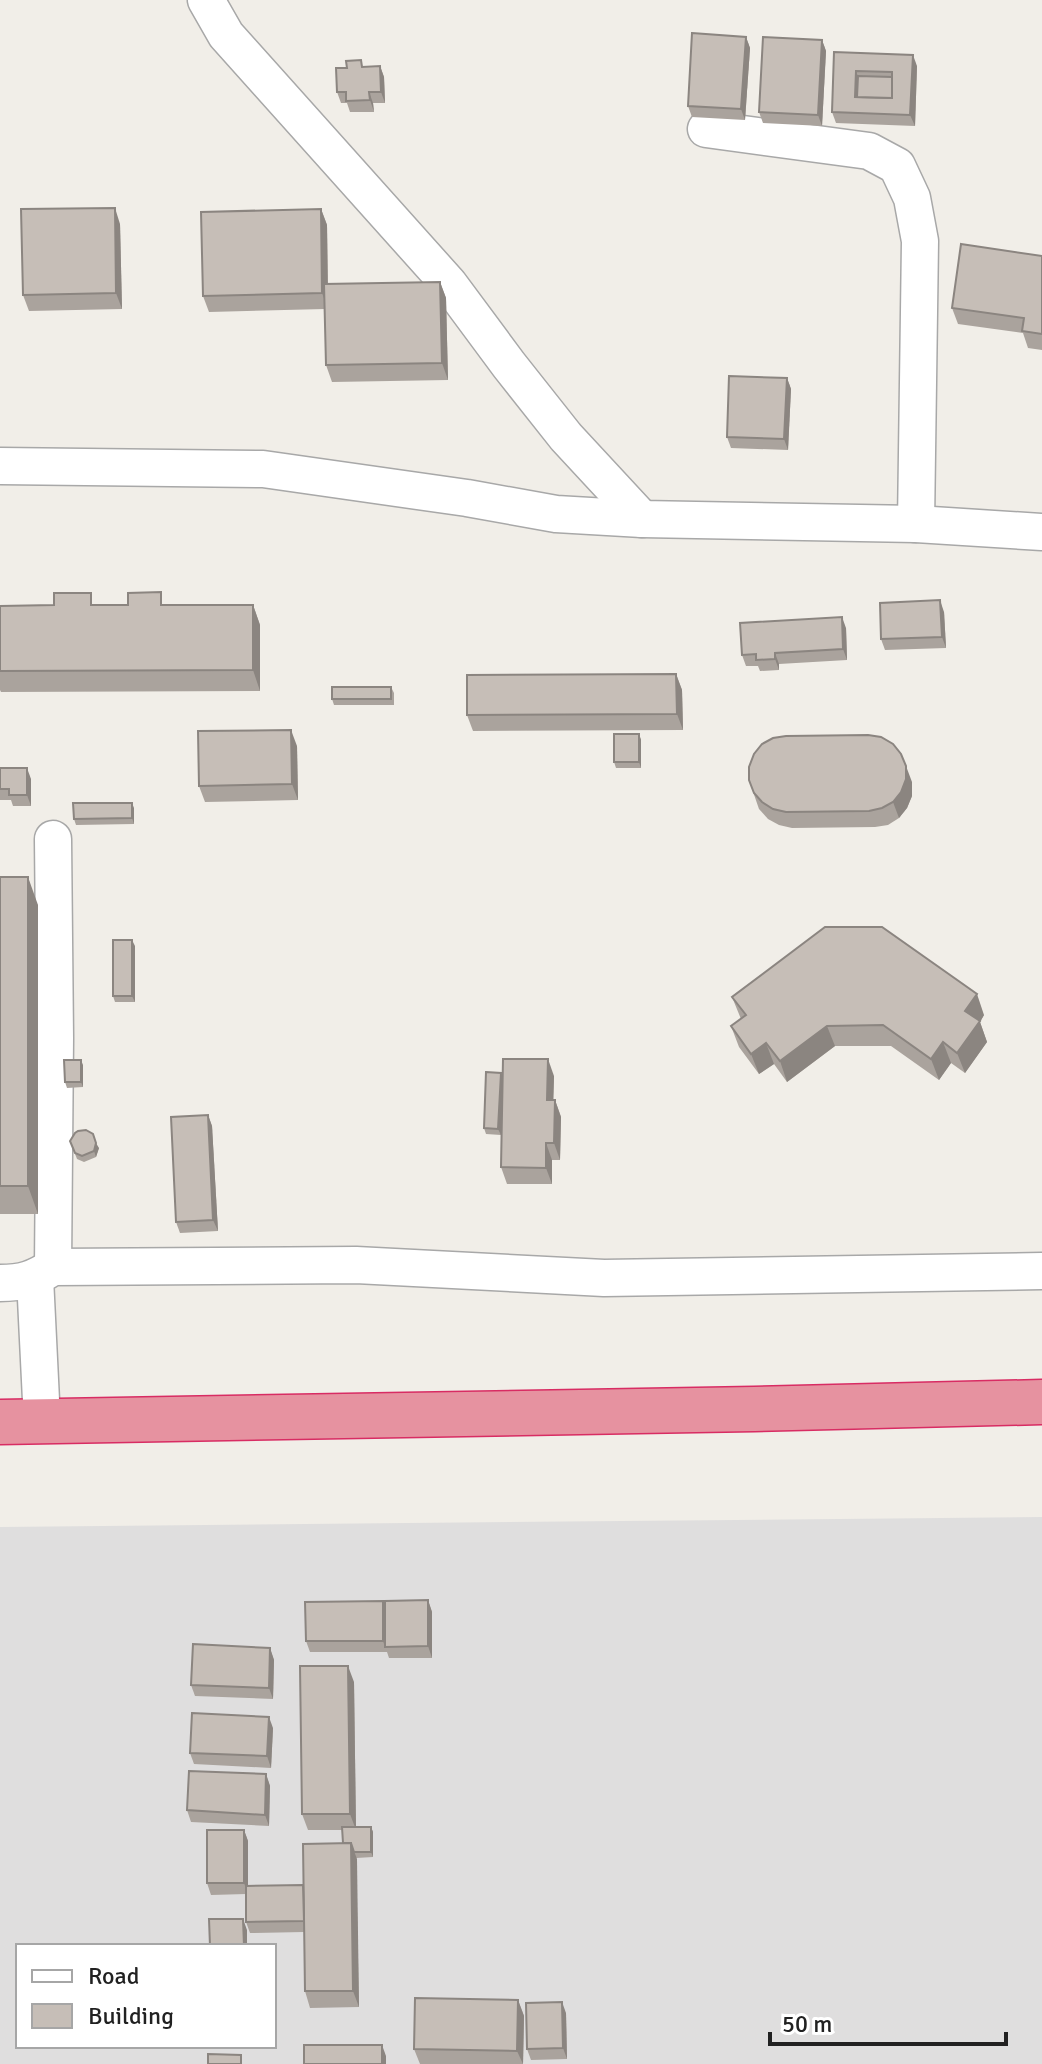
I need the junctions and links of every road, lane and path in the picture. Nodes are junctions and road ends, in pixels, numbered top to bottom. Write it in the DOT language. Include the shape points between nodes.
graph roads {
  1 [pos="206,0"];
  2 [pos="706,129"];
  3 [pos="0,466"];
  4 [pos="642,519"];
  5 [pos="916,524"];
  6 [pos="1042,532"];
  7 [pos="53,839"];
  8 [pos="1042,1271"];
  9 [pos="29,1276"];
  10 [pos="1042,1402"];
  11 [pos="21,1422"];
  1 -- 4 [label="street" via="226,35 449,284 566,437"];
  2 -- 5 [label="street" via="869,151 897,166 912,198 920,241"];
  3 -- 4 [label="street" via="263,469 556,514"];
  4 -- 5 [label="street"];
  5 -- 6 [label="street"];
  7 -- 9 [label="street" via="55,1053"];
  8 -- 9 [label="street" via="604,1278 356,1265"];
  9 -- 11 [label="street"];
  10 -- 11 [label="highway"];
}
